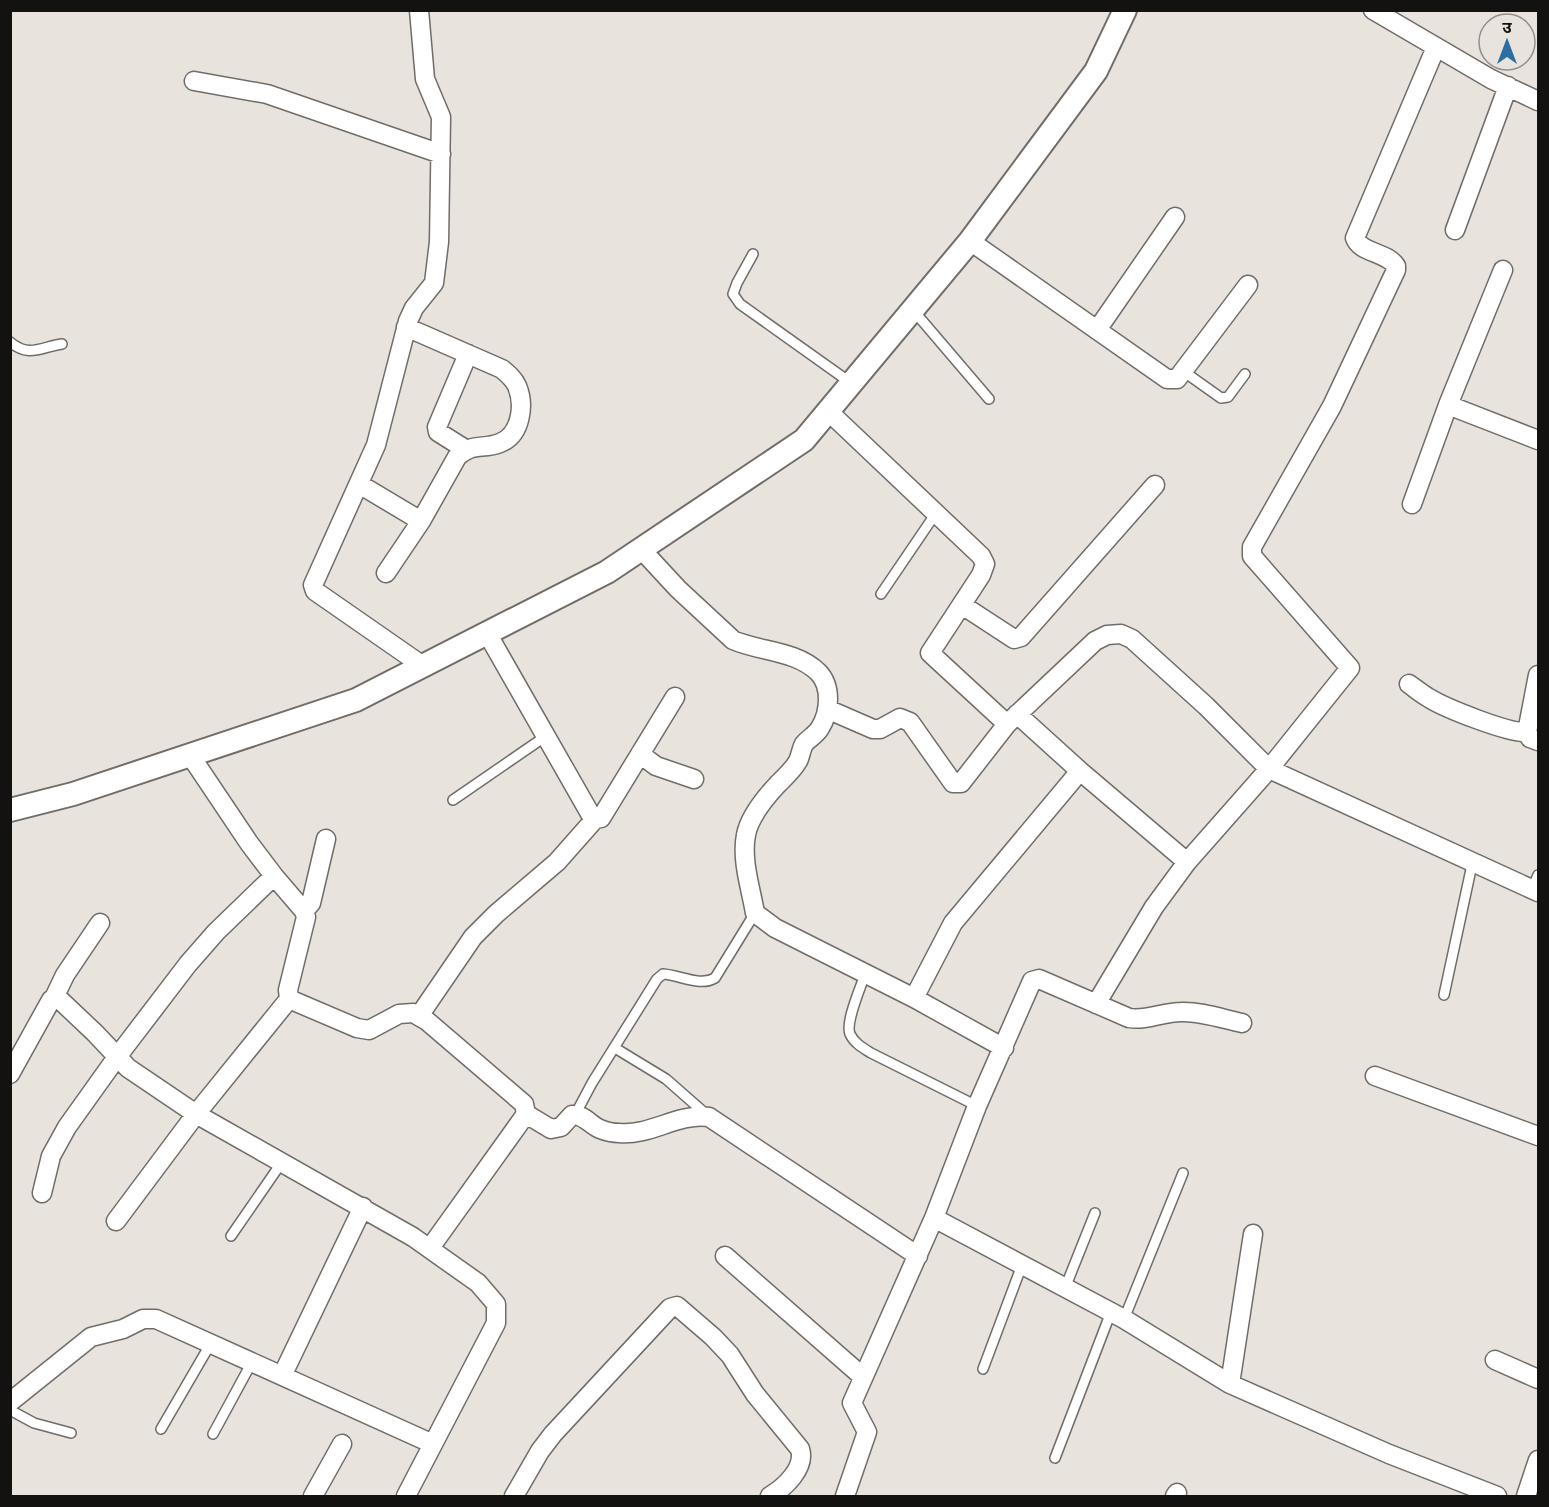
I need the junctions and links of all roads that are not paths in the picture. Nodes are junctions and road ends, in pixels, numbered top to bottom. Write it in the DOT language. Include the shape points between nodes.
graph roads {
  1 [pos="418,10"];
  2 [pos="1125,10"];
  3 [pos="1373,10"];
  4 [pos="1436,47"];
  5 [pos="194,81"];
  6 [pos="1508,86"];
  7 [pos="1539,101"];
  8 [pos="441,154"];
  9 [pos="1175,217"];
  10 [pos="1455,230"];
  11 [pos="970,241"];
  12 [pos="753,254"];
  13 [pos="1503,270"];
  14 [pos="1248,285"];
  15 [pos="912,310"];
  16 [pos="406,327"];
  17 [pos="1097,330"];
  18 [pos="10,342"];
  19 [pos="62,344"];
  20 [pos="468,354"];
  21 [pos="1183,370"];
  22 [pos="1245,374"];
  23 [pos="851,383"];
  24 [pos="989,399"];
  25 [pos="1448,405"];
  26 [pos="828,411"];
  27 [pos="1539,441"];
  28 [pos="465,450"];
  29 [pos="359,484"];
  30 [pos="1155,485"];
  31 [pos="1412,504"];
  32 [pos="936,513"];
  33 [pos="421,521"];
  34 [pos="641,549"];
  35 [pos="386,573"];
  36 [pos="881,594"];
  37 [pos="962,604"];
  38 [pos="487,633"];
  39 [pos="423,666"];
  40 [pos="1539,675"];
  41 [pos="1409,684"];
  42 [pos="675,697"];
  43 [pos="827,709"];
  44 [pos="1012,719"];
  45 [pos="546,736"];
  46 [pos="1533,736"];
  47 [pos="640,754"];
  48 [pos="190,755"];
  49 [pos="1269,769"];
  50 [pos="1080,771"];
  51 [pos="694,779"];
  52 [pos="453,800"];
  53 [pos="10,810"];
  54 [pos="595,819"];
  55 [pos="326,838"];
  56 [pos="1473,860"];
  57 [pos="1188,862"];
  58 [pos="274,876"];
  59 [pos="1536,885"];
  60 [pos="304,911"];
  61 [pos="755,913"];
  62 [pos="100,923"];
  63 [pos="865,974"];
  64 [pos="1444,995"];
  65 [pos="54,998"];
  66 [pos="914,998"];
  67 [pos="289,999"];
  68 [pos="1096,1004"];
  69 [pos="419,1017"];
  70 [pos="1242,1023"];
  71 [pos="615,1048"];
  72 [pos="1004,1048"];
  73 [pos="117,1057"];
  74 [pos="10,1074"];
  75 [pos="1375,1076"];
  76 [pos="977,1106"];
  77 [pos="196,1114"];
  78 [pos="526,1114"];
  79 [pos="575,1114"];
  80 [pos="709,1117"];
  81 [pos="1539,1136"];
  82 [pos="282,1162"];
  83 [pos="1183,1173"];
  84 [pos="42,1193"];
  85 [pos="363,1207"];
  86 [pos="1095,1213"];
  87 [pos="934,1218"];
  88 [pos="116,1221"];
  89 [pos="1253,1234"];
  90 [pos="231,1236"];
  91 [pos="430,1248"];
  92 [pos="725,1256"];
  93 [pos="918,1256"];
  94 [pos="1022,1265"];
  95 [pos="1065,1288"];
  96 [pos="1118,1316"];
  97 [pos="211,1343"];
  98 [pos="1495,1360"];
  99 [pos="252,1362"];
  100 [pos="983,1369"];
  101 [pos="282,1376"];
  102 [pos="863,1377"];
  103 [pos="1539,1379"];
  104 [pos="1230,1384"];
  105 [pos="10,1402"];
  106 [pos="10,1410"];
  107 [pos="161,1429"];
  108 [pos="71,1433"];
  109 [pos="213,1434"];
  110 [pos="342,1444"];
  111 [pos="433,1444"];
  112 [pos="1055,1458"];
  113 [pos="1539,1460"];
  114 [pos="313,1497"];
  115 [pos="406,1497"];
  116 [pos="514,1497"];
  117 [pos="770,1497"];
  118 [pos="845,1497"];
  119 [pos="1497,1497"];
  120 [pos="1526,1497"];
  1 -- 8 [label="street" via="425,79 441,117"];
  2 -- 11 [label="street" via="1095,71"];
  3 -- 4 [label="street"];
  4 -- 6 [label="street"];
  4 -- 49 [label="street" via="1354,238 1358,244 1391,260 1395,270 1332,406 1252,547 1252,556 1350,668"];
  5 -- 8 [label="street" via="267,94"];
  6 -- 7 [label="street"];
  6 -- 10 [label="street"];
  8 -- 16 [label="street" via="434,283 414,308"];
  9 -- 17 [label="street"];
  11 -- 15 [label="street"];
  11 -- 17 [label="street"];
  12 -- 23 [label="lane" via="733,294 740,304"];
  13 -- 25 [label="street"];
  14 -- 21 [label="street"];
  15 -- 23 [label="street"];
  15 -- 24 [label="lane"];
  16 -- 20 [label="street"];
  16 -- 29 [label="street" via="376,445"];
  17 -- 21 [label="street" via="1167,379 1177,379"];
  18 -- 19 [label="lane" via="24,351"];
  20 -- 28 [label="street" via="437,427 438,432"];
  20 -- 28 [label="street" via="510,376 517,386 521,411 509,438 500,444"];
  21 -- 22 [label="lane" via="1221,398 1228,397"];
  23 -- 26 [label="street"];
  25 -- 27 [label="street"];
  25 -- 31 [label="street"];
  26 -- 32 [label="street"];
  26 -- 34 [label="street" via="804,440"];
  28 -- 33 [label="street" via="457,457"];
  29 -- 33 [label="street"];
  29 -- 39 [label="street" via="314,581 314,589"];
  30 -- 37 [label="street" via="1021,637 1014,639"];
  32 -- 36 [label="lane"];
  32 -- 37 [label="street" via="985,564"];
  33 -- 35 [label="street"];
  34 -- 38 [label="street" via="608,572"];
  34 -- 43 [label="street" via="733,640 773,649 818,672 828,693"];
  37 -- 44 [label="street" via="930,652"];
  38 -- 39 [label="street"];
  38 -- 45 [label="street"];
  39 -- 48 [label="street" via="356,700"];
  40 -- 46 [label="street"];
  41 -- 46 [label="street" via="1449,708"];
  42 -- 47 [label="street"];
  43 -- 44 [label="street" via="873,729 900,718 910,722 957,784"];
  43 -- 61 [label="street" via="821,727 803,746 799,760 774,789 746,836"];
  44 -- 49 [label="street" via="1095,641 1121,634 1132,639 1206,706"];
  44 -- 50 [label="street"];
  45 -- 52 [label="lane"];
  45 -- 54 [label="street"];
  47 -- 51 [label="street" via="656,766"];
  47 -- 54 [label="street" via="601,818"];
  48 -- 53 [label="street" via="73,794"];
  48 -- 58 [label="street"];
  49 -- 56 [label="street"];
  49 -- 57 [label="street"];
  50 -- 57 [label="street"];
  50 -- 66 [label="street" via="953,923"];
  54 -- 69 [label="street" via="557,862 473,937"];
  55 -- 60 [label="street" via="311,903"];
  56 -- 59 [label="street"];
  56 -- 64 [label="lane"];
  57 -- 68 [label="street" via="1154,907"];
  58 -- 60 [label="street"];
  58 -- 73 [label="street" via="202,948"];
  60 -- 67 [label="street"];
  61 -- 63 [label="street" via="775,928"];
  61 -- 71 [label="lane" via="715,978 708,982 663,974 657,979"];
  62 -- 65 [label="street"];
  63 -- 66 [label="street"];
  63 -- 76 [label="lane" via="850,1021 849,1032 856,1043"];
  65 -- 73 [label="street"];
  65 -- 74 [label="street"];
  66 -- 72 [label="street"];
  67 -- 69 [label="street" via="369,1030 399,1014 413,1013"];
  67 -- 77 [label="street"];
  68 -- 70 [label="street" via="1136,1019 1188,1012"];
  68 -- 72 [label="street" via="1034,979"];
  69 -- 78 [label="street" via="521,1100"];
  71 -- 79 [label="lane"];
  71 -- 80 [label="lane" via="666,1079"];
  72 -- 76 [label="street"];
  73 -- 77 [label="street"];
  73 -- 84 [label="street" via="51,1156"];
  75 -- 81 [label="street"];
  76 -- 87 [label="street"];
  77 -- 82 [label="street"];
  77 -- 88 [label="street"];
  78 -- 79 [label="street" via="551,1129 561,1127"];
  78 -- 91 [label="street"];
  79 -- 80 [label="street" via="601,1130 618,1133 637,1133 688,1116"];
  80 -- 93 [label="street"];
  82 -- 85 [label="street"];
  82 -- 90 [label="lane"];
  83 -- 96 [label="lane"];
  85 -- 91 [label="street"];
  85 -- 101 [label="street"];
  86 -- 95 [label="lane"];
  87 -- 93 [label="street"];
  87 -- 94 [label="street"];
  89 -- 104 [label="street"];
  91 -- 111 [label="street" via="478,1283 496,1304 497,1315"];
  92 -- 102 [label="street"];
  93 -- 102 [label="street"];
  94 -- 95 [label="street"];
  94 -- 100 [label="lane"];
  95 -- 96 [label="street"];
  96 -- 104 [label="street"];
  96 -- 112 [label="lane"];
  97 -- 99 [label="street"];
  97 -- 105 [label="street" via="156,1318 143,1319 91,1337"];
  97 -- 107 [label="lane"];
  98 -- 103 [label="street"];
  99 -- 101 [label="street"];
  99 -- 109 [label="lane"];
  101 -- 111 [label="street"];
  102 -- 118 [label="street" via="852,1403 867,1432"];
  104 -- 119 [label="street"];
  106 -- 108 [label="lane"];
  110 -- 114 [label="street"];
  111 -- 115 [label="street"];
  113 -- 120 [label="street"];
  116 -- 117 [label="street" via="553,1434 670,1308 677,1306 730,1355 755,1394 800,1449 802,1456 795,1472"];
}
